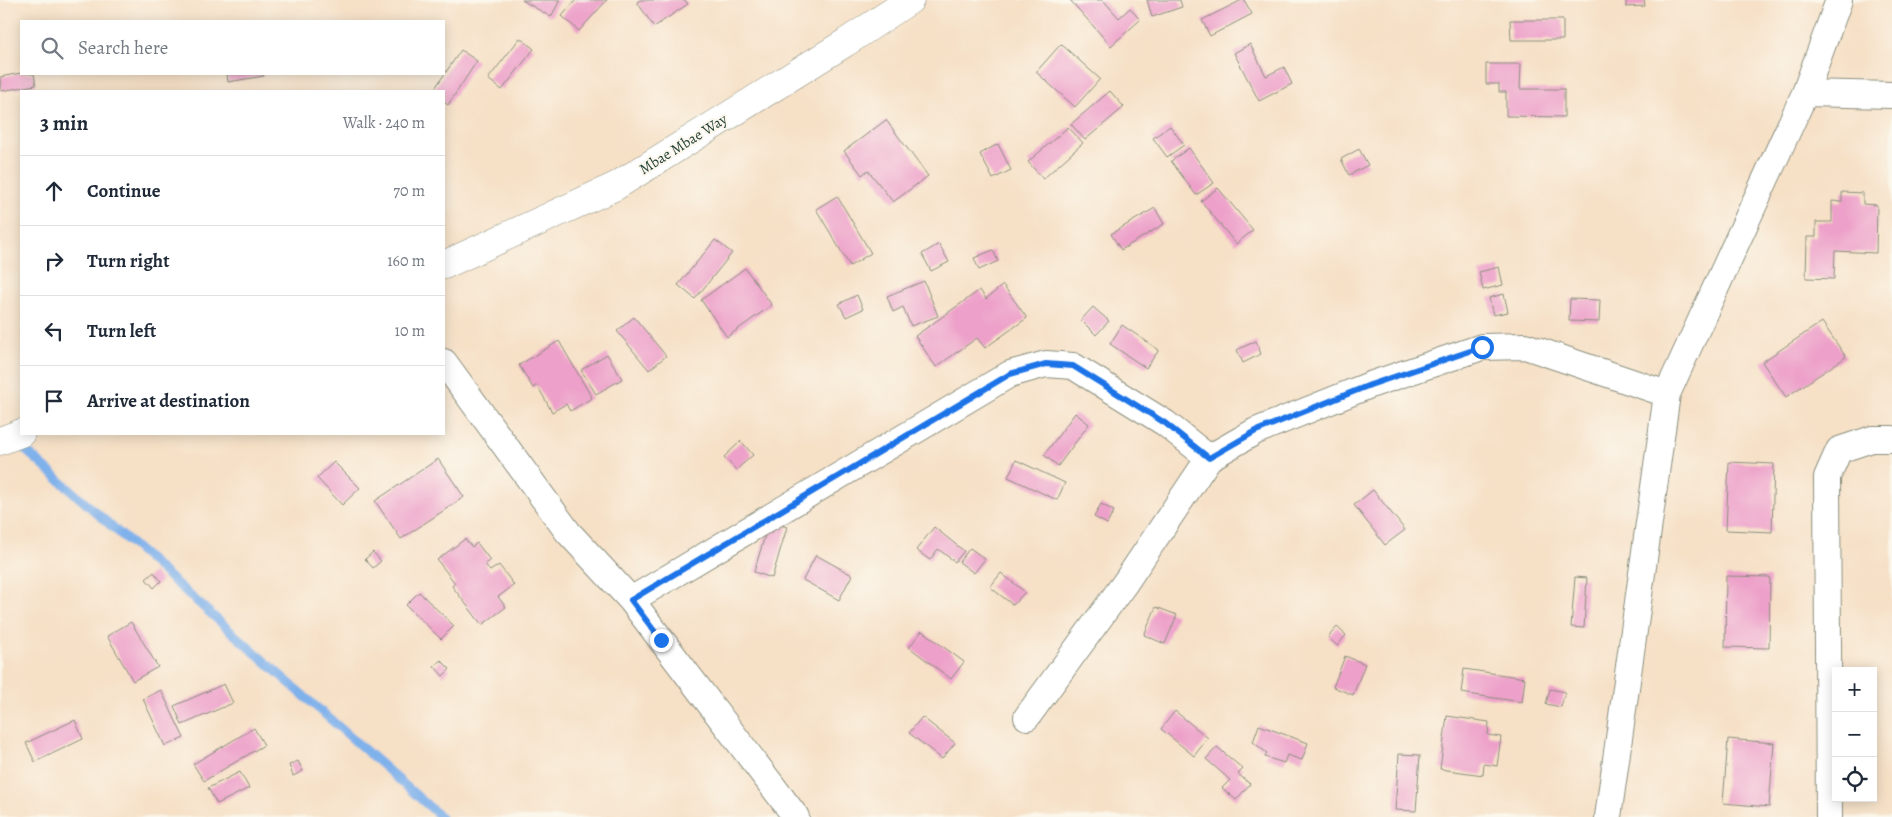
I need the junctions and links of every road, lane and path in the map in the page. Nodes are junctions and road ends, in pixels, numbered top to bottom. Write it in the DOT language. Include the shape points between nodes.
graph roads {
  1 [pos="910,0"];
  2 [pos="1840,0"];
  3 [pos="1805,93"];
  4 [pos="1892,95"];
  5 [pos="445,265"];
  6 [pos="445,363"];
  7 [pos="1668,394"];
  8 [pos="20,433"];
  9 [pos="1892,439"];
  10 [pos="0,441"];
  11 [pos="1209,458"];
  12 [pos="631,600"];
  13 [pos="1027,717"];
  14 [pos="796,817"];
  15 [pos="1608,817"];
  16 [pos="1829,817"];
  1 -- 5 [label="street, Mbae Mbae Way" via="616,186"];
  2 -- 3 [label="street"];
  3 -- 4 [label="street"];
  3 -- 7 [label="street"];
  6 -- 12 [label="street" via="568,532"];
  7 -- 11 [label="street" via="1525,346 1482,347 1370,385 1256,431"];
  7 -- 15 [label="street"];
  8 -- 10 [label="street"];
  9 -- 16 [label="street" via="1872,439 1839,450 1827,477"];
  11 -- 12 [label="street" via="1165,423 1073,366 1046,364 1010,374"];
  11 -- 13 [label="street" via="1125,583"];
  12 -- 14 [label="street"];
}
